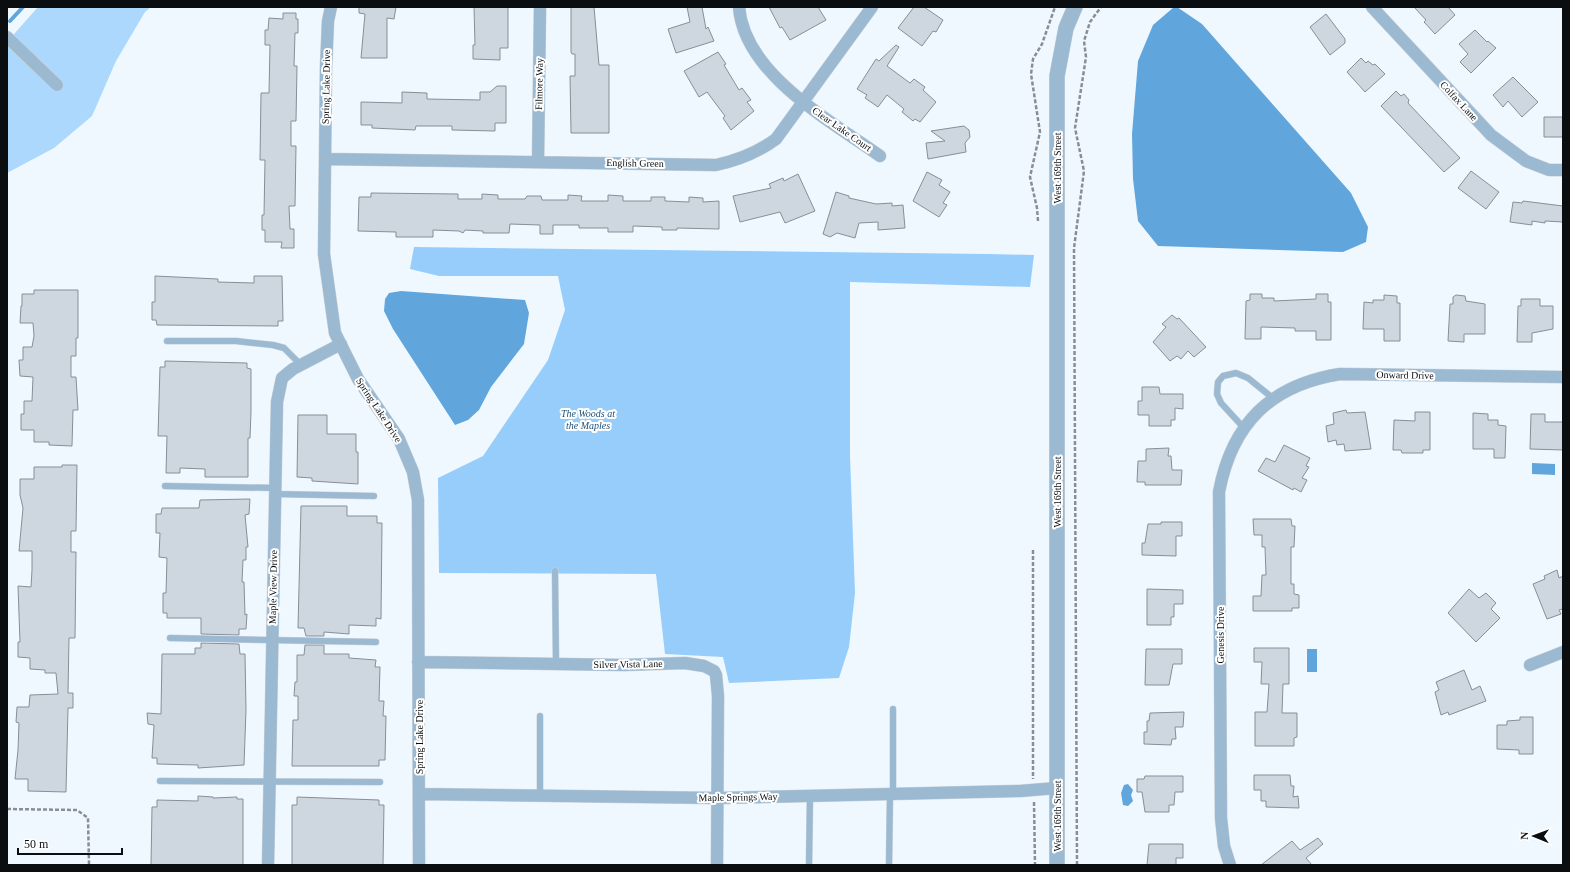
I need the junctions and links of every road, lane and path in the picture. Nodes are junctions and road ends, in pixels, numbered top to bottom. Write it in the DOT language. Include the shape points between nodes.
graph roads {
  1 [pos="331,7"];
  2 [pos="540,7"];
  3 [pos="739,7"];
  4 [pos="872,7"];
  5 [pos="1055,7"];
  6 [pos="1074,7"];
  7 [pos="1101,7"];
  8 [pos="1372,7"];
  9 [pos="7,37"];
  10 [pos="57,85"];
  11 [pos="804,102"];
  12 [pos="880,156"];
  13 [pos="325,159"];
  14 [pos="538,162"];
  15 [pos="1563,170"];
  16 [pos="1038,221"];
  17 [pos="167,341"];
  18 [pos="341,344"];
  19 [pos="301,365"];
  20 [pos="1563,377"];
  21 [pos="1274,399"];
  22 [pos="1256,413"];
  23 [pos="1244,428"];
  24 [pos="166,486"];
  25 [pos="275,491"];
  26 [pos="374,496"];
  27 [pos="1033,550"];
  28 [pos="555,571"];
  29 [pos="170,638"];
  30 [pos="272,640"];
  31 [pos="376,642"];
  32 [pos="1563,652"];
  33 [pos="418,662"];
  34 [pos="556,664"];
  35 [pos="1530,665"];
  36 [pos="893,709"];
  37 [pos="540,716"];
  38 [pos="160,781"];
  39 [pos="269,782"];
  40 [pos="380,782"];
  41 [pos="1057,788"];
  42 [pos="1034,790"];
  43 [pos="419,794"];
  44 [pos="891,794"];
  45 [pos="718,795"];
  46 [pos="540,796"];
  47 [pos="810,796"];
  48 [pos="7,809"];
  49 [pos="89,865"];
  50 [pos="268,865"];
  51 [pos="419,865"];
  52 [pos="717,865"];
  53 [pos="809,865"];
  54 [pos="889,865"];
  55 [pos="1035,865"];
  56 [pos="1057,865"];
  57 [pos="1077,865"];
  58 [pos="1230,865"];
  1 -- 13 [label="street, Spring Lake Drive" via="326,68"];
  2 -- 14 [label="street, Filmore Way"];
  3 -- 11 [label="street, Clear Lake Court" via="750,44 769,71"];
  4 -- 11 [label="street, English Green"];
  5 -- 16 [label="path" via="1042,44 1032,59 1031,74 1040,132 1030,178"];
  6 -- 41 [label="street, West 169th Street" via="1066,28 1057,76"];
  7 -- 57 [label="path" via="1090,22 1084,41 1086,57 1075,128 1084,171 1074,248"];
  8 -- 15 [label="street, Colfax Lane" via="1508,150 1549,170"];
  9 -- 10 [label="street"];
  11 -- 12 [label="street, Clear Lake Court"];
  11 -- 14 [label="street, English Green" via="776,139 759,151 737,161 716,164"];
  13 -- 14 [label="street, English Green"];
  13 -- 18 [label="street, Spring Lake Drive" via="324,254 335,334"];
  17 -- 19 [label="lane" via="236,341 274,345 284,348"];
  18 -- 19 [label="street, Maple View Drive"];
  18 -- 33 [label="street, Spring Lake Drive" via="358,379 399,439 413,472 418,500"];
  19 -- 25 [label="street, Maple View Drive" via="282,378 277,402"];
  20 -- 21 [label="street, Onward Drive" via="1340,374 1304,383 1286,390"];
  21 -- 22 [label="street, Onward Drive"];
  21 -- 23 [label="lane" via="1248,378 1236,373 1224,376 1218,382 1217,394 1221,403"];
  22 -- 23 [label="street, Genesis Drive"];
  23 -- 58 [label="street, Genesis Drive" via="1223,471 1219,492 1221,818 1224,846"];
  24 -- 25 [label="lane"];
  25 -- 26 [label="lane"];
  25 -- 30 [label="street, Maple View Drive"];
  27 -- 42 [label="path"];
  28 -- 34 [label="lane"];
  29 -- 30 [label="lane"];
  30 -- 31 [label="lane"];
  30 -- 39 [label="street, Maple View Drive"];
  32 -- 35 [label="street"];
  33 -- 34 [label="street, Silver Vista Lane"];
  33 -- 43 [label="street, Spring Lake Drive"];
  34 -- 45 [label="street, Silver Vista Lane" via="685,663 704,666 714,671 718,696"];
  36 -- 44 [label="lane"];
  37 -- 46 [label="lane"];
  38 -- 39 [label="lane"];
  39 -- 40 [label="lane"];
  39 -- 50 [label="street, Maple View Drive"];
  41 -- 42 [label="street, Maple Springs Way"];
  41 -- 56 [label="street, West 169th Street"];
  42 -- 44 [label="street, Maple Springs Way"];
  42 -- 55 [label="path"];
  43 -- 46 [label="street, Maple Springs Way"];
  43 -- 51 [label="street, Spring Lake Drive"];
  44 -- 47 [label="street, Maple Springs Way"];
  44 -- 54 [label="lane"];
  45 -- 46 [label="street, Maple Springs Way"];
  45 -- 47 [label="street, Maple Springs Way"];
  45 -- 52 [label="street"];
  47 -- 53 [label="lane"];
  48 -- 49 [label="path" via="77,810 88,818"];
}
